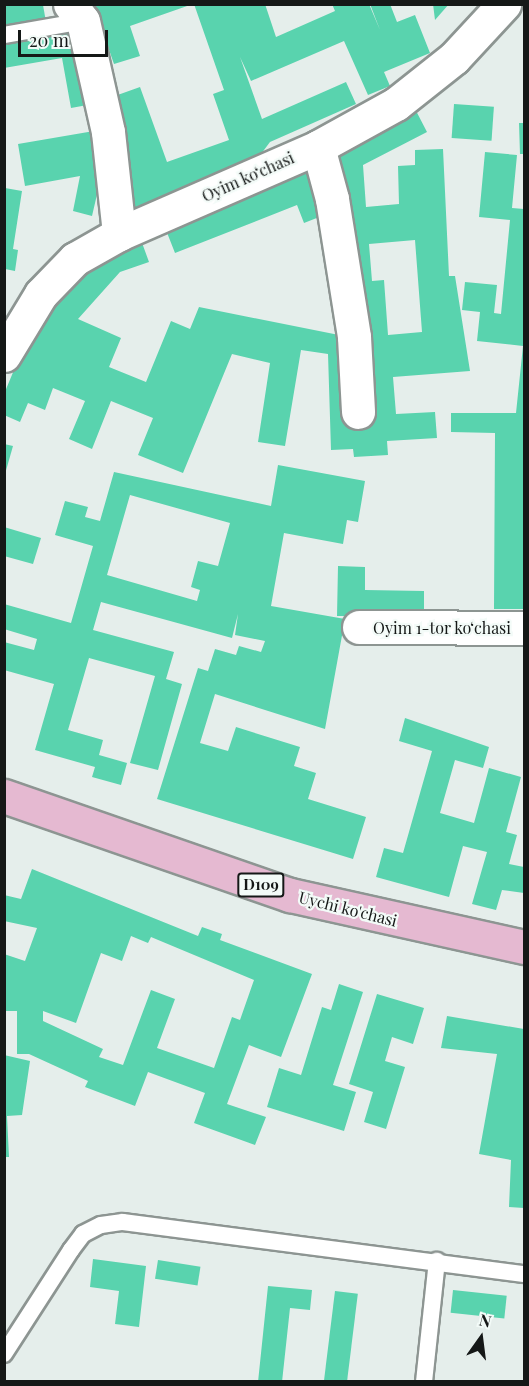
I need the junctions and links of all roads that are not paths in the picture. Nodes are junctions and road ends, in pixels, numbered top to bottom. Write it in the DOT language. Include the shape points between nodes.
graph roads {
  1 [pos="489,11"];
  2 [pos="76,13"];
  3 [pos="4,35"];
  4 [pos="318,147"];
  5 [pos="119,234"];
  6 [pos="4,356"];
  7 [pos="358,412"];
  8 [pos="359,627"];
  9 [pos="525,628"];
  10 [pos="4,796"];
  11 [pos="525,947"];
  12 [pos="436,1261"];
  13 [pos="525,1274"];
  14 [pos="4,1354"];
  15 [pos="424,1382"];
  1 -- 4 [label="street, Oyim koʻchasi" via="425,83"];
  2 -- 3 [label="lane"];
  2 -- 5 [label="street" via="108,132"];
  4 -- 5 [label="street, Oyim koʻchasi"];
  4 -- 7 [label="street" via="332,199 354,337"];
  5 -- 6 [label="street, Oyim koʻchasi" via="57,275"];
  8 -- 9 [label="street, Oyim 1-tor koʻchasi"];
  10 -- 11 [label="main road, Uychi ko'chasi / D109" via="290,895"];
  12 -- 13 [label="lane"];
  12 -- 14 [label="lane" via="123,1222 101,1225 83,1234"];
  12 -- 15 [label="lane"];
}
